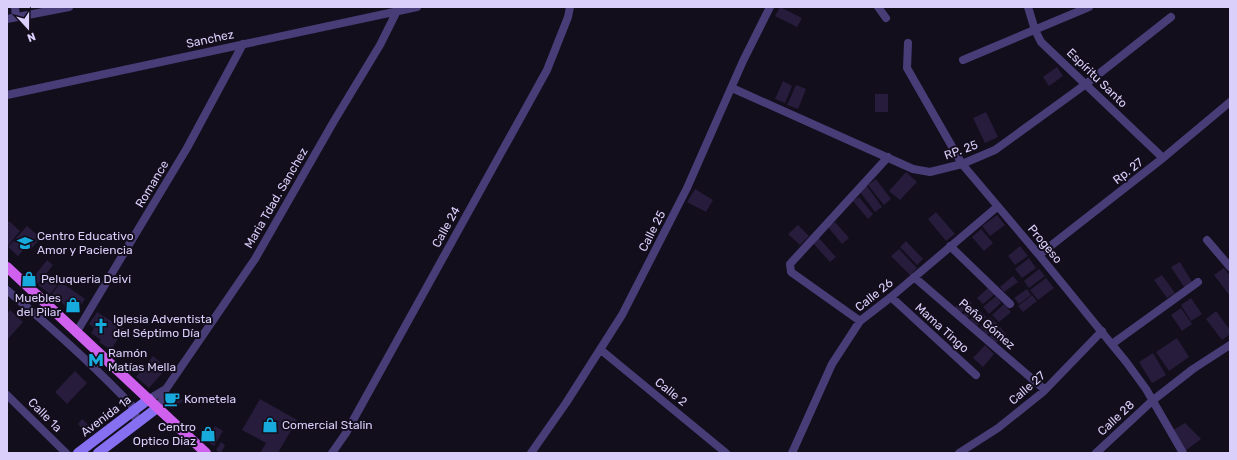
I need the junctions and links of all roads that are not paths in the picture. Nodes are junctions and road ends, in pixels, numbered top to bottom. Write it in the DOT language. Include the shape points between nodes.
graph roads {
  1 [pos="15,7"];
  2 [pos="69,7"];
  3 [pos="417,7"];
  4 [pos="570,7"];
  5 [pos="770,7"];
  6 [pos="878,7"];
  7 [pos="1028,7"];
  8 [pos="1089,7"];
  9 [pos="397,11"];
  10 [pos="16,17"];
  11 [pos="1171,17"];
  12 [pos="886,18"];
  13 [pos="7,19"];
  14 [pos="1035,30"];
  15 [pos="908,43"];
  16 [pos="243,44"];
  17 [pos="963,60"];
  18 [pos="1086,84"];
  19 [pos="732,88"];
  20 [pos="7,95"];
  21 [pos="1230,102"];
  22 [pos="888,157"];
  23 [pos="1163,158"];
  24 [pos="962,164"];
  25 [pos="997,207"];
  26 [pos="1207,240"];
  27 [pos="950,246"];
  28 [pos="1039,255"];
  29 [pos="7,267"];
  30 [pos="1230,268"];
  31 [pos="914,277"];
  32 [pos="1198,282"];
  33 [pos="7,290"];
  34 [pos="891,298"];
  35 [pos="1010,304"];
  36 [pos="860,321"];
  37 [pos="1102,331"];
  38 [pos="76,333"];
  39 [pos="1112,344"];
  40 [pos="1230,345"];
  41 [pos="601,350"];
  42 [pos="976,375"];
  43 [pos="166,389"];
  44 [pos="1045,390"];
  45 [pos="7,395"];
  46 [pos="149,399"];
  47 [pos="1152,401"];
  48 [pos="157,408"];
  49 [pos="135,409"];
  50 [pos="136,424"];
  51 [pos="66,453"];
  52 [pos="78,453"];
  53 [pos="98,453"];
  54 [pos="206,453"];
  55 [pos="332,453"];
  56 [pos="531,453"];
  57 [pos="726,453"];
  58 [pos="792,453"];
  59 [pos="959,453"];
  60 [pos="1096,453"];
  61 [pos="1183,453"];
  1 -- 10 [label="street"];
  2 -- 10 [label="street"];
  3 -- 9 [label="street, Sanchez"];
  4 -- 55 [label="street, Calle 24" via="546,70 346,433"];
  5 -- 19 [label="street, Calle 25"];
  6 -- 12 [label="street"];
  7 -- 14 [label="street, Espíritu Santo"];
  8 -- 14 [label="street"];
  9 -- 16 [label="street, Sanchez"];
  9 -- 43 [label="street, Maria Tdad. Sanchez" via="380,45 255,259"];
  10 -- 13 [label="street"];
  11 -- 18 [label="street, RP. 25"];
  14 -- 17 [label="street"];
  14 -- 18 [label="street, Espíritu Santo" via="1041,42"];
  15 -- 24 [label="street, Progeso" via="907,68"];
  16 -- 20 [label="street, Sanchez"];
  16 -- 38 [label="street, Romance" via="187,148"];
  18 -- 23 [label="street, Espíritu Santo"];
  18 -- 24 [label="street, RP. 25" via="995,150"];
  19 -- 22 [label="street, RP. 25"];
  19 -- 41 [label="street, Calle 25" via="687,188 622,315"];
  21 -- 23 [label="street, Rp. 27"];
  22 -- 24 [label="street, RP. 25" via="913,169 930,172"];
  22 -- 36 [label="street" via="790,264 791,272"];
  23 -- 28 [label="street, Rp. 27"];
  24 -- 25 [label="street, Progeso"];
  25 -- 27 [label="street, Calle 26"];
  25 -- 28 [label="street, Progeso"];
  26 -- 30 [label="street"];
  27 -- 31 [label="street, Calle 26"];
  27 -- 35 [label="street"];
  28 -- 37 [label="street, Progeso"];
  29 -- 38 [label="main road"];
  31 -- 34 [label="street, Calle 26"];
  31 -- 44 [label="street, Peña Gómez"];
  32 -- 39 [label="street"];
  33 -- 49 [label="street" via="106,378"];
  34 -- 36 [label="street, Calle 26"];
  34 -- 42 [label="street, Mama Tingo"];
  36 -- 58 [label="street, Calle 26" via="832,364"];
  37 -- 39 [label="street, Progeso"];
  37 -- 44 [label="street, Calle 27"];
  38 -- 46 [label="main road"];
  39 -- 47 [label="street, Progeso"];
  40 -- 47 [label="street, Calle 28" via="1193,369"];
  41 -- 56 [label="street, Calle 25"];
  41 -- 57 [label="street, Calle 2"];
  43 -- 46 [label="street"];
  43 -- 48 [label="street, Maria Tdad. Sanchez"];
  44 -- 59 [label="street, Calle 27" via="998,428"];
  45 -- 51 [label="street, Calle 1a"];
  46 -- 48 [label="main road"];
  46 -- 49 [label="main road, Avenida 1a"];
  47 -- 60 [label="street, Calle 28"];
  47 -- 61 [label="street, Progeso"];
  48 -- 50 [label="main road, Avenida 1a"];
  48 -- 54 [label="main road"];
  49 -- 50 [label="street"];
  49 -- 52 [label="main road, Avenida 1a"];
  50 -- 53 [label="main road, Avenida 1a"];
}
